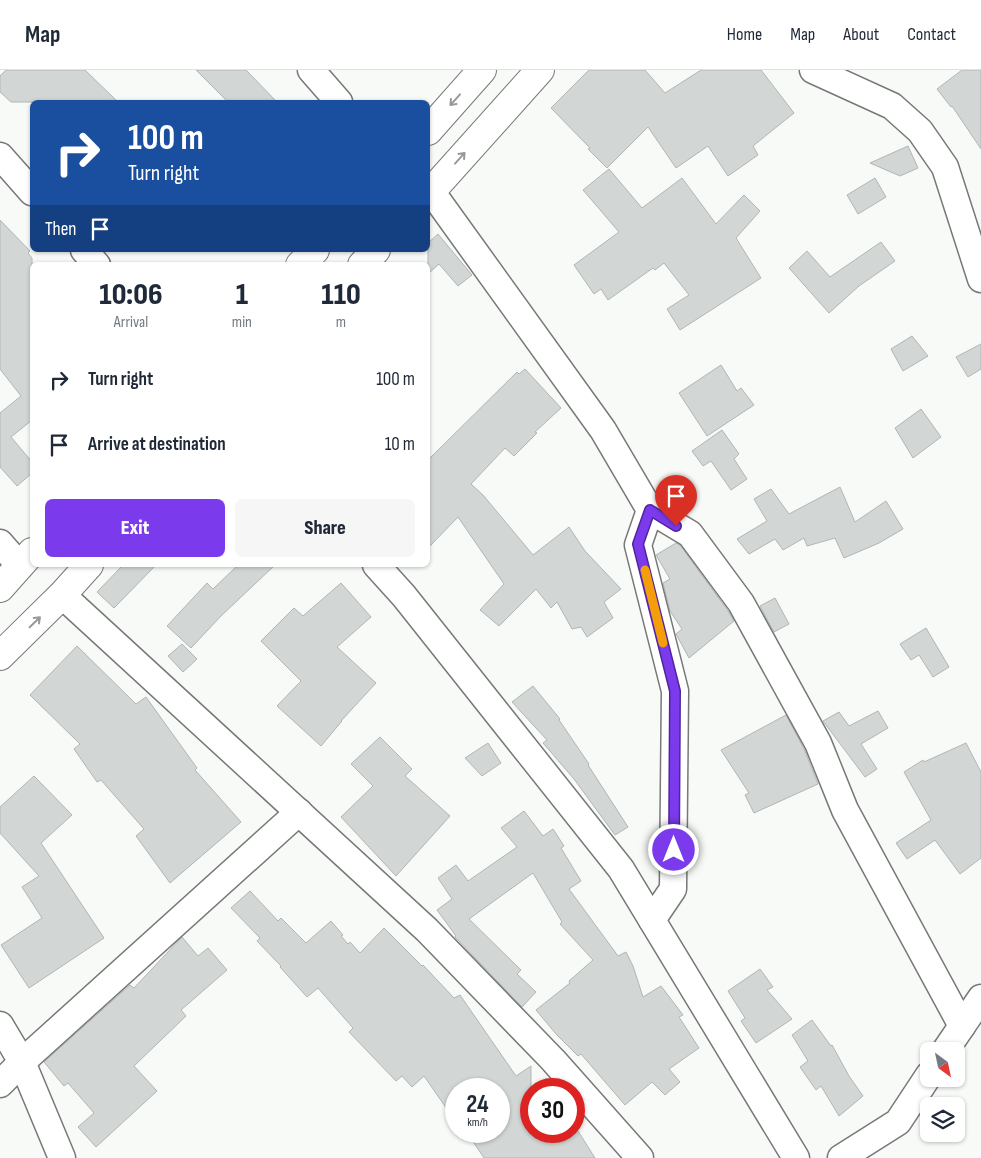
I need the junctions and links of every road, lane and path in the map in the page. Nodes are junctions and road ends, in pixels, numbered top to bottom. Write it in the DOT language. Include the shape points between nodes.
graph roads {
  1 [pos="311,70"];
  2 [pos="482,70"];
  3 [pos="540,70"];
  4 [pos="812,70"];
  5 [pos="338,100"];
  6 [pos="430,129"];
  7 [pos="0,156"];
  8 [pos="30,190"];
  9 [pos="430,190"];
  10 [pos="430,192"];
  11 [pos="86,252"];
  12 [pos="313,252"];
  13 [pos="374,252"];
  14 [pos="94,262"];
  15 [pos="303,262"];
  16 [pos="365,262"];
  17 [pos="981,279"];
  18 [pos="650,510"];
  19 [pos="0,544"];
  20 [pos="26,559"];
  21 [pos="87,567"];
  22 [pos="378,567"];
  23 [pos="0,588"];
  24 [pos="62,595"];
  25 [pos="0,656"];
  26 [pos="299,812"];
  27 [pos="652,920"];
  28 [pos="981,998"];
  29 [pos="0,1026"];
  30 [pos="962,1026"];
  31 [pos="951,1042"];
  32 [pos="22,1062"];
  33 [pos="0,1084"];
  34 [pos="920,1088"];
  35 [pos="62,1158"];
  36 [pos="640,1158"];
  37 [pos="796,1158"];
  38 [pos="841,1158"];
  1 -- 5 [label="street"];
  2 -- 6 [label="street, one-way"];
  9 -- 3 [label="street, one-way"];
  4 -- 17 [label="street" via="892,106 920,131 945,167"];
  7 -- 8 [label="street"];
  10 -- 18 [label="street" via="603,430"];
  11 -- 14 [label="street"];
  12 -- 15 [label="street"];
  13 -- 16 [label="street"];
  18 -- 27 [label="street" via="638,544 675,691 673,889"];
  18 -- 30 [label="street" via="690,534 742,604 818,743 845,810"];
  19 -- 20 [label="street"];
  20 -- 23 [label="street"];
  21 -- 24 [label="street"];
  22 -- 27 [label="street" via="621,868"];
  25 -- 24 [label="street, one-way"];
  24 -- 26 [label="street"];
  26 -- 32 [label="street"];
  26 -- 36 [label="street" via="428,930 553,1060"];
  27 -- 37 [label="street"];
  28 -- 30 [label="street"];
  29 -- 32 [label="street"];
  30 -- 31 [label="street"];
  32 -- 33 [label="street"];
  32 -- 35 [label="street"];
  34 -- 38 [label="street" via="898,1122"];
}
